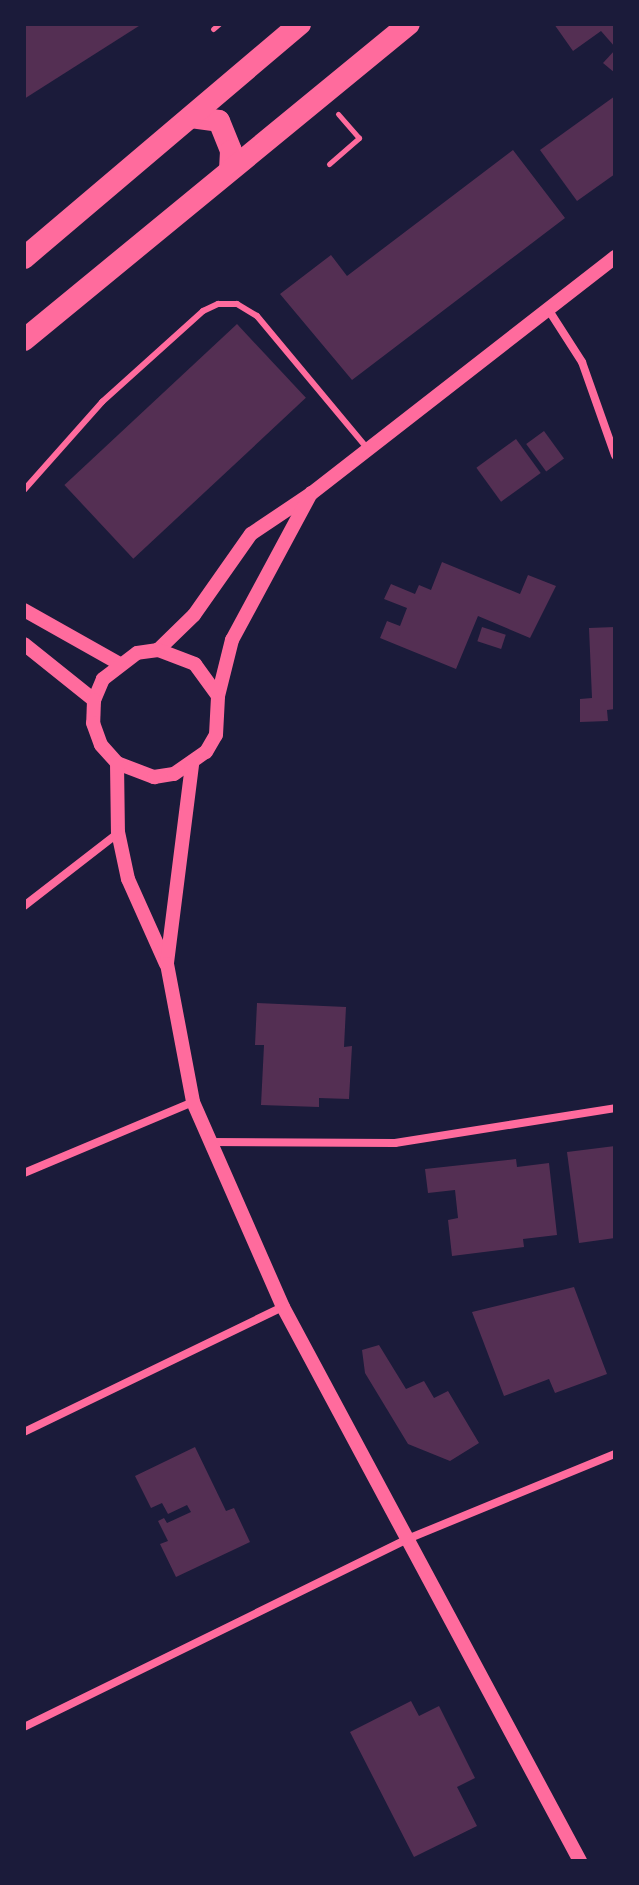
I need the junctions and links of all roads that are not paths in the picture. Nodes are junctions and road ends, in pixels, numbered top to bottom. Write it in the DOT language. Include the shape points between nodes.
graph roads {
  1 [pos="300,24"];
  2 [pos="409,24"];
  3 [pos="191,117"];
  4 [pos="230,168"];
  5 [pos="26,251"];
  6 [pos="615,257"];
  7 [pos="548,308"];
  8 [pos="24,340"];
  9 [pos="367,449"];
  10 [pos="615,455"];
  11 [pos="24,490"];
  12 [pos="312,493"];
  13 [pos="24,610"];
  14 [pos="24,644"];
  15 [pos="158,650"];
  16 [pos="118,663"];
  17 [pos="218,696"];
  18 [pos="94,700"];
  19 [pos="117,763"];
  20 [pos="192,765"];
  21 [pos="118,832"];
  22 [pos="24,906"];
  23 [pos="167,964"];
  24 [pos="193,1102"];
  25 [pos="615,1108"];
  26 [pos="208,1142"];
  27 [pos="24,1173"];
  28 [pos="283,1307"];
  29 [pos="24,1432"];
  30 [pos="615,1454"];
  31 [pos="405,1540"];
  32 [pos="24,1727"];
  33 [pos="580,1861"];
  1 -- 3 [label="highway"];
  2 -- 4 [label="highway"];
  3 -- 4 [label="highway" via="219,121 228,139"];
  3 -- 5 [label="highway"];
  4 -- 8 [label="highway"];
  6 -- 7 [label="street"];
  7 -- 9 [label="street"];
  7 -- 10 [label="street" via="582,362"];
  9 -- 11 [label="lane" via="257,316 237,304 218,304 203,311 102,402"];
  9 -- 12 [label="street"];
  12 -- 15 [label="street" via="251,534 194,615"];
  12 -- 17 [label="street" via="232,640"];
  13 -- 16 [label="street"];
  14 -- 18 [label="street"];
  15 -- 16 [label="street"];
  15 -- 17 [label="street" via="195,664"];
  16 -- 18 [label="street"];
  17 -- 20 [label="street" via="216,735"];
  18 -- 19 [label="street" via="93,723 101,745"];
  19 -- 20 [label="street" via="154,777"];
  19 -- 21 [label="street"];
  20 -- 23 [label="street"];
  21 -- 22 [label="street"];
  21 -- 23 [label="street" via="128,879"];
  23 -- 24 [label="street"];
  24 -- 26 [label="street"];
  24 -- 27 [label="street"];
  25 -- 26 [label="street" via="395,1143"];
  26 -- 28 [label="street"];
  28 -- 29 [label="street"];
  28 -- 31 [label="street"];
  30 -- 31 [label="street"];
  31 -- 32 [label="street"];
  31 -- 33 [label="street"];
}
